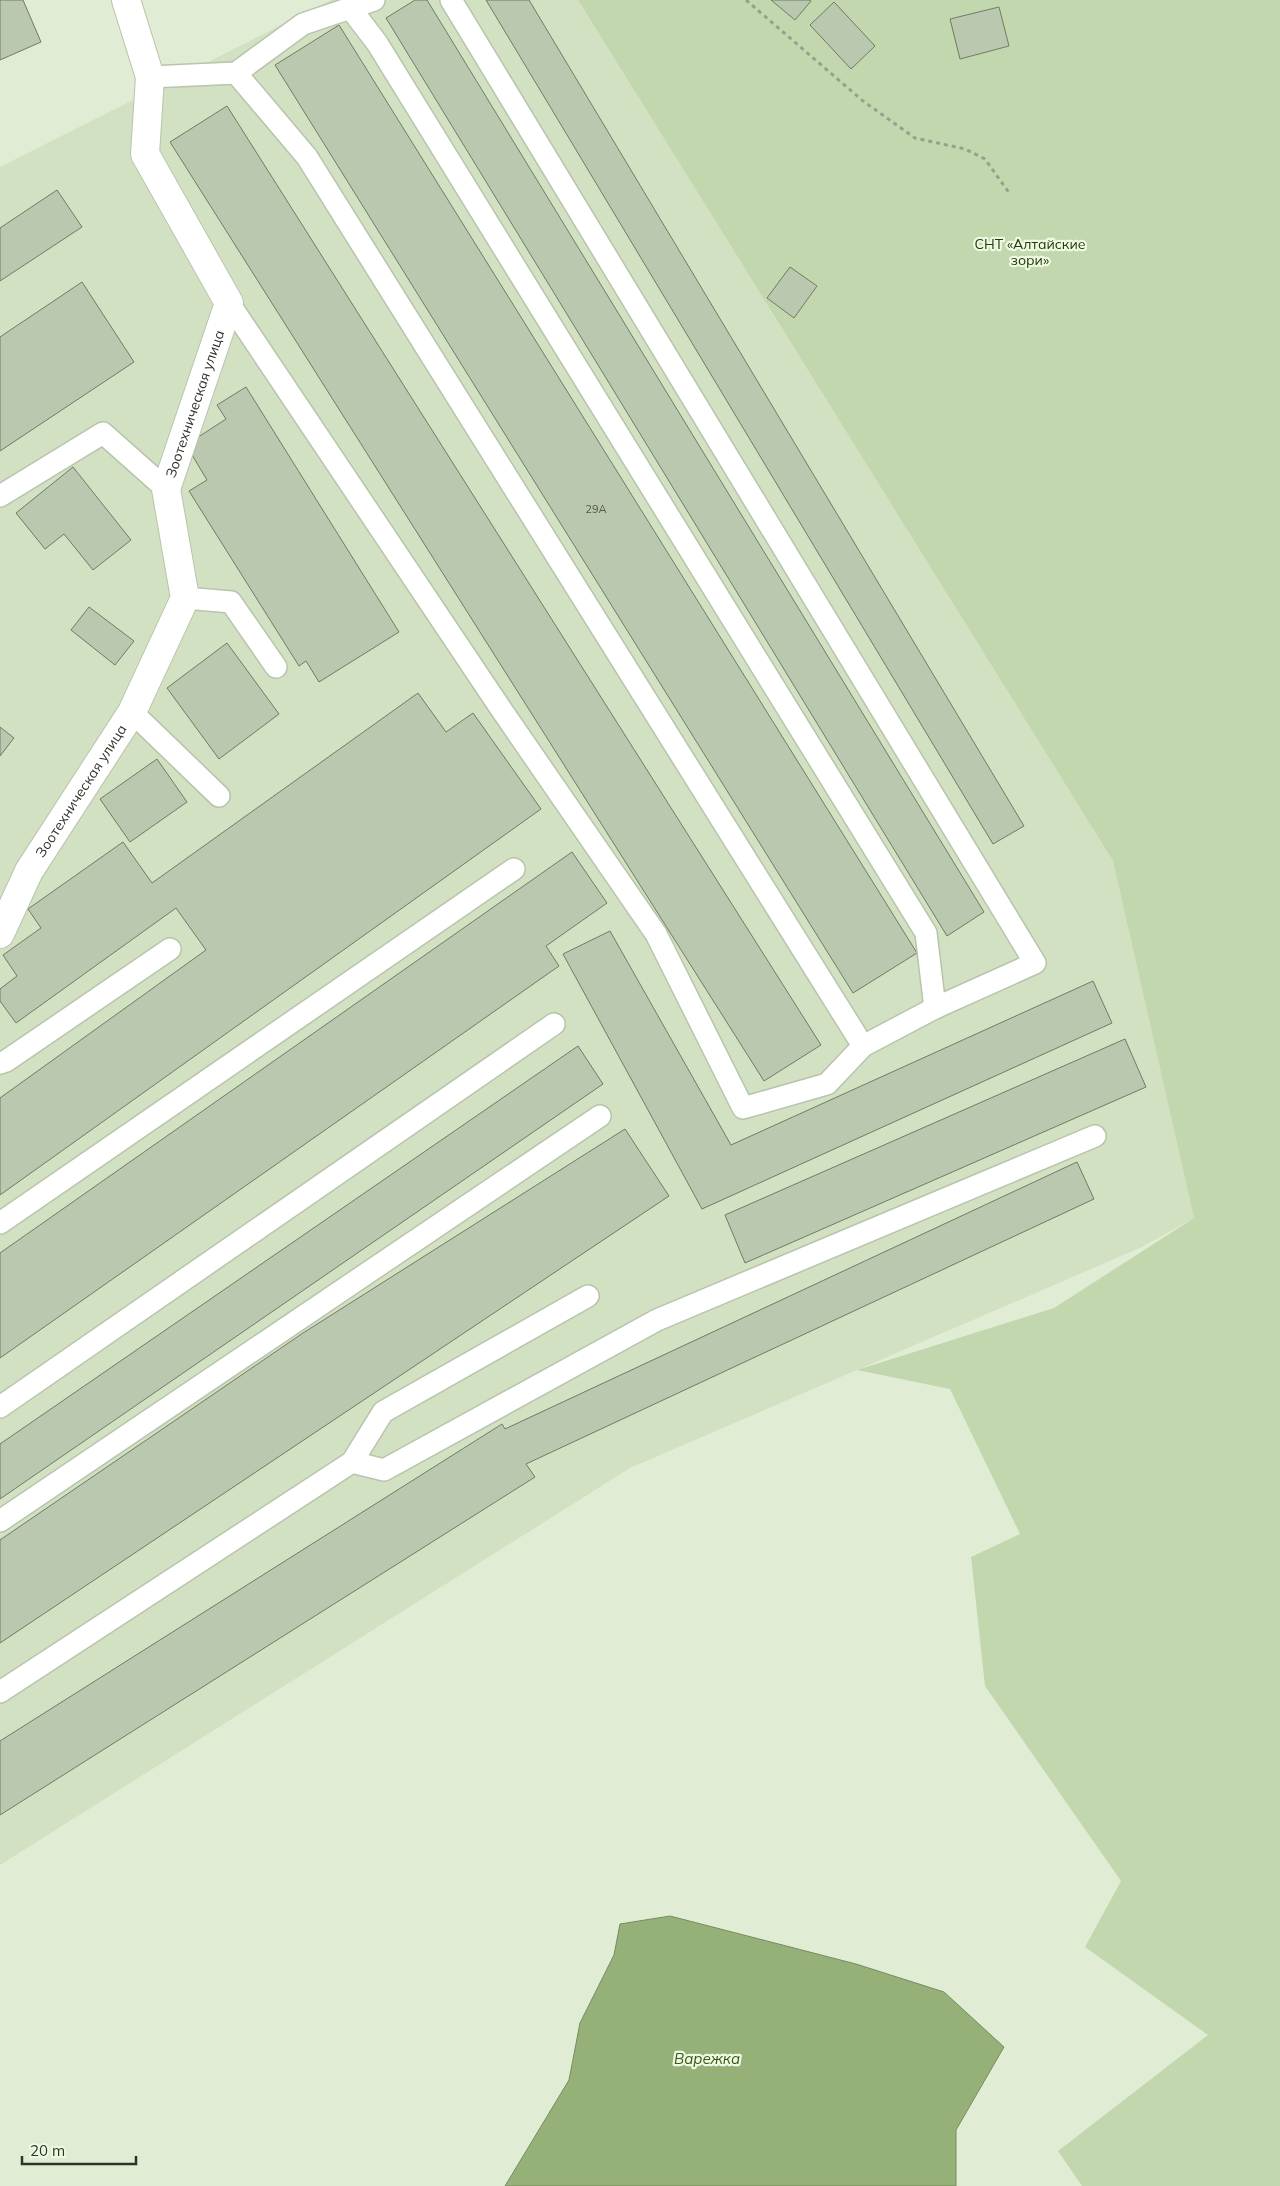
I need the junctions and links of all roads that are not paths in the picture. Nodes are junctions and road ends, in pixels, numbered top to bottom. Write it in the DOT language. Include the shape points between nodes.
graph roads {
  1 [pos="126,0"];
  2 [pos="374,0"];
  3 [pos="451,0"];
  4 [pos="351,9"];
  5 [pos="236,73"];
  6 [pos="150,77"];
  7 [pos="229,303"];
  8 [pos="166,489"];
  9 [pos="0,496"];
  10 [pos="185,598"];
  11 [pos="276,667"];
  12 [pos="132,712"];
  13 [pos="219,796"];
  14 [pos="514,869"];
  15 [pos="0,934"];
  16 [pos="170,949"];
  17 [pos="935,1008"];
  18 [pos="554,1024"];
  19 [pos="863,1046"];
  20 [pos="0,1062"];
  21 [pos="600,1116"];
  22 [pos="1095,1136"];
  23 [pos="0,1223"];
  24 [pos="588,1296"];
  25 [pos="0,1407"];
  26 [pos="352,1462"];
  27 [pos="0,1521"];
  28 [pos="0,1692"];
  1 -- 6 [label="street"];
  2 -- 4 [label="lane"];
  3 -- 17 [label="lane" via="1035,963"];
  4 -- 5 [label="lane" via="303,24"];
  4 -- 17 [label="lane" via="378,43 926,934"];
  5 -- 6 [label="lane"];
  5 -- 19 [label="lane" via="307,157"];
  6 -- 7 [label="street" via="145,154"];
  7 -- 8 [label="street, Зоотехническая улица"];
  7 -- 19 [label="lane" via="500,709 656,934 743,1108 827,1084"];
  8 -- 9 [label="lane" via="103,433"];
  8 -- 10 [label="street, Зоотехническая улица"];
  10 -- 11 [label="lane" via="231,602"];
  10 -- 12 [label="street, Зоотехническая улица"];
  12 -- 13 [label="lane"];
  12 -- 15 [label="street, Зоотехническая улица" via="29,871"];
  14 -- 23 [label="lane"];
  16 -- 20 [label="lane"];
  17 -- 19 [label="lane"];
  18 -- 25 [label="lane"];
  21 -- 27 [label="lane"];
  22 -- 26 [label="lane" via="657,1320 384,1470"];
  24 -- 26 [label="lane" via="383,1412"];
  26 -- 28 [label="lane"];
}
